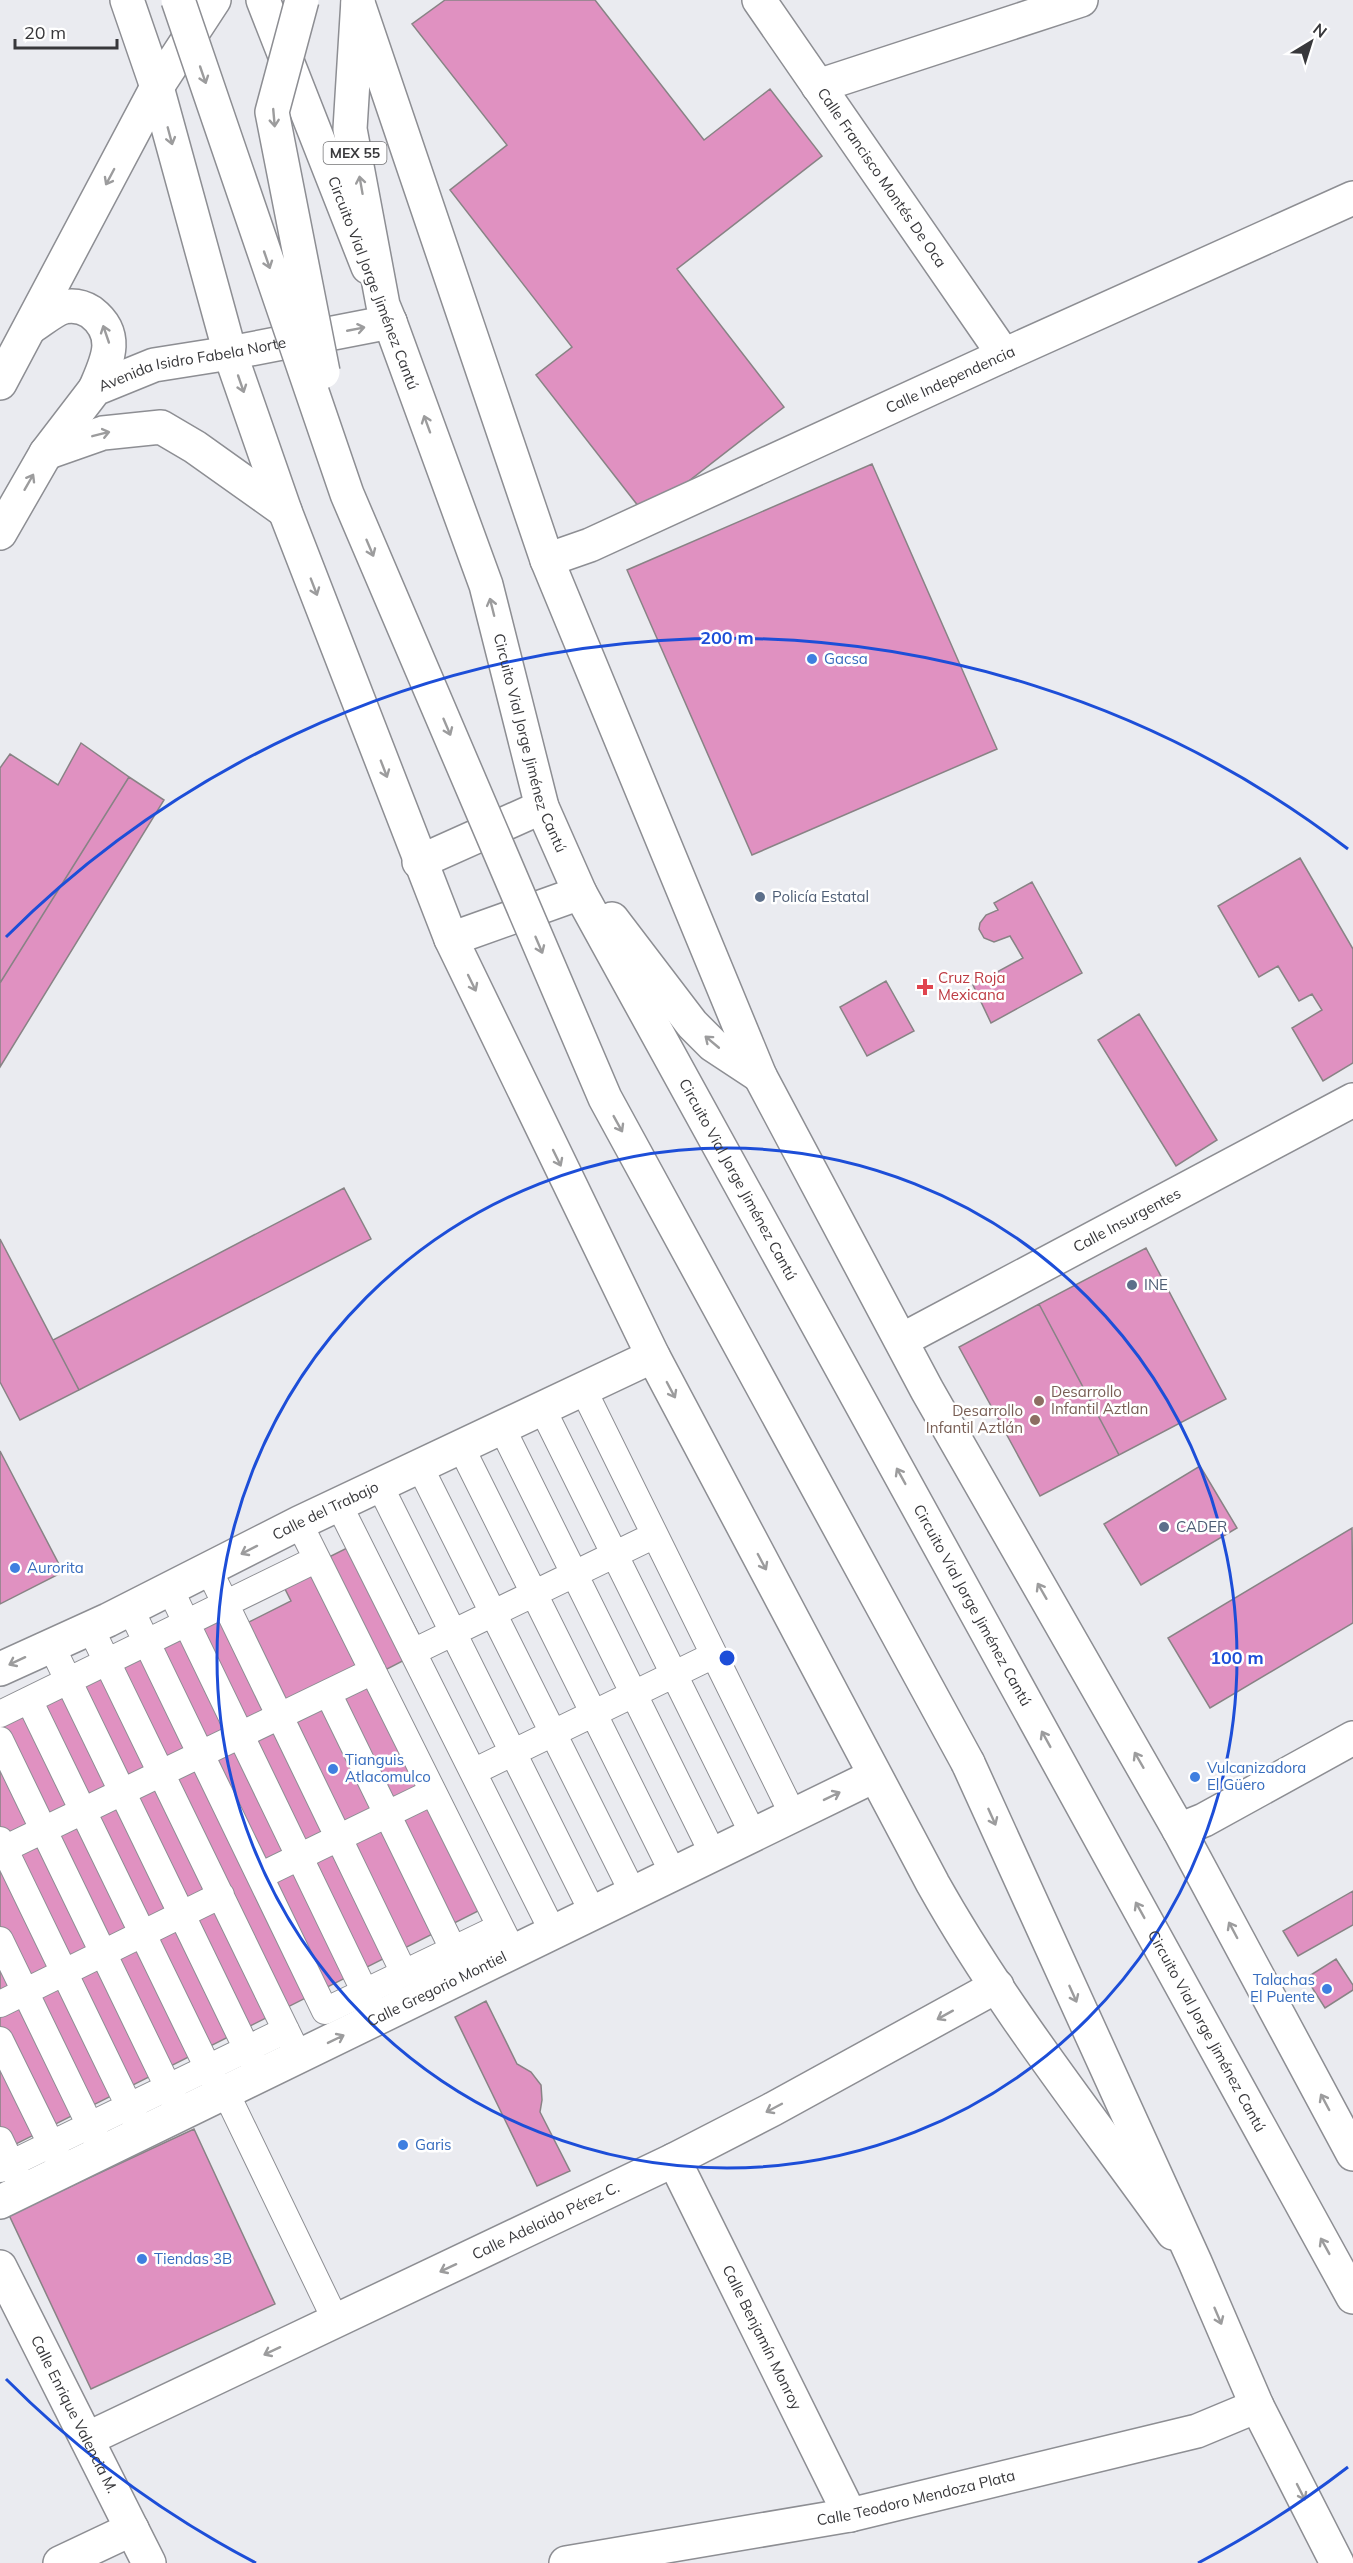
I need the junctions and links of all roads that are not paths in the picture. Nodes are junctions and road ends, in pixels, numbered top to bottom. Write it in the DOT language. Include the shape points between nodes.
graph roads {
  1 [pos="127,0"];
  2 [pos="178,0"];
  3 [pos="214,0"];
  4 [pos="263,0"];
  5 [pos="302,0"];
  6 [pos="759,0"];
  7 [pos="1081,0"];
  8 [pos="358,1"];
  9 [pos="818,86"];
  10 [pos="157,87"];
  11 [pos="1353,198"];
  12 [pos="386,313"];
  13 [pos="31,327"];
  14 [pos="230,354"];
  15 [pos="1004,355"];
  16 [pos="0,383"];
  17 [pos="95,389"];
  18 [pos="46,453"];
  19 [pos="348,494"];
  20 [pos="285,511"];
  21 [pos="0,533"];
  22 [pos="547,560"];
  23 [pos="542,807"];
  24 [pos="419,862"];
  25 [pos="580,893"];
  26 [pos="451,939"];
  27 [pos="760,1076"];
  28 [pos="1353,1100"];
  29 [pos="902,1340"];
  30 [pos="653,1356"];
  31 [pos="583,1389"];
  32 [pos="542,1408"];
  33 [pos="502,1428"];
  34 [pos="461,1447"];
  35 [pos="420,1467"];
  36 [pos="380,1486"];
  37 [pos="339,1505"];
  38 [pos="299,1524"];
  39 [pos="655,1535"];
  40 [pos="615,1555"];
  41 [pos="317,1559"];
  42 [pos="209,1570"];
  43 [pos="574,1574"];
  44 [pos="170,1589"];
  45 [pos="534,1594"];
  46 [pos="130,1608"];
  47 [pos="493,1613"];
  48 [pos="186,1623"];
  49 [pos="90,1627"];
  50 [pos="453,1633"];
  51 [pos="147,1642"];
  52 [pos="51,1645"];
  53 [pos="413,1652"];
  54 [pos="714,1654"];
  55 [pos="107,1662"];
  56 [pos="0,1669"];
  57 [pos="373,1671"];
  58 [pos="674,1674"];
  59 [pos="68,1680"];
  60 [pos="328,1693"];
  61 [pos="633,1693"];
  62 [pos="29,1700"];
  63 [pos="594,1713"];
  64 [pos="0,1714"];
  65 [pos="280,1716"];
  66 [pos="553,1733"];
  67 [pos="240,1735"];
  68 [pos="1353,1738"];
  69 [pos="0,1740"];
  70 [pos="513,1753"];
  71 [pos="201,1754"];
  72 [pos="473,1772"];
  73 [pos="162,1773"];
  74 [pos="874,1776"];
  75 [pos="122,1792"];
  76 [pos="433,1792"];
  77 [pos="83,1811"];
  78 [pos="387,1814"];
  79 [pos="794,1815"];
  80 [pos="44,1830"];
  81 [pos="1179,1830"];
  82 [pos="753,1834"];
  83 [pos="339,1838"];
  84 [pos="1,1847"];
  85 [pos="713,1854"];
  86 [pos="299,1857"];
  87 [pos="673,1874"];
  88 [pos="260,1876"];
  89 [pos="633,1893"];
  90 [pos="221,1895"];
  91 [pos="593,1913"];
  92 [pos="182,1915"];
  93 [pos="553,1932"];
  94 [pos="142,1934"];
  95 [pos="506,1939"];
  96 [pos="0,1940"];
  97 [pos="453,1949"];
  98 [pos="104,1953"];
  99 [pos="64,1972"];
  100 [pos="404,1973"];
  101 [pos="996,1986"];
  102 [pos="25,1991"];
  103 [pos="0,2004"];
  104 [pos="371,2005"];
  105 [pos="0,2040"];
  106 [pos="293,2044"];
  107 [pos="253,2063"];
  108 [pos="218,2085"];
  109 [pos="175,2101"];
  110 [pos="136,2120"];
  111 [pos="96,2139"];
  112 [pos="0,2140"];
  113 [pos="1353,2154"];
  114 [pos="57,2158"];
  115 [pos="674,2160"];
  116 [pos="9,2181"];
  117 [pos="1195,2262"];
  118 [pos="0,2267"];
  119 [pos="1353,2297"];
  120 [pos="336,2321"];
  121 [pos="1257,2406"];
  122 [pos="87,2439"];
  123 [pos="850,2515"];
  124 [pos="132,2529"];
  125 [pos="60,2563"];
  126 [pos="149,2563"];
  127 [pos="566,2563"];
  128 [pos="1337,2563"];
  1 -- 10 [label="main road"];
  2 -- 19 [label="main road, one-way, bridge"];
  3 -- 10 [label="main road"];
  4 -- 12 [label="main road, Circuito Vial Jorge Jiménez Cantú"];
  5 -- 19 [label="main road, one-way, bridge" via="272,112"];
  6 -- 9 [label="main road, Calle Francisco Montés De Oca"];
  7 -- 9 [label="main road"];
  12 -- 8 [label="main road, MEX 55, one-way" via="350,129"];
  8 -- 22 [label="main road"];
  9 -- 15 [label="main road, Calle Francisco Montés De Oca"];
  10 -- 13 [label="main road, one-way"];
  10 -- 14 [label="main road, one-way"];
  11 -- 15 [label="main road, Calle Independencia"];
  14 -- 12 [label="main road, Avenida Isidro Fabela Norte, one-way"];
  23 -- 12 [label="main road, Circuito Vial Jorge Jiménez Cantú, one-way" via="486,585"];
  13 -- 16 [label="main road"];
  17 -- 13 [label="main road, one-way" via="109,356 109,339 99,318 86,309 62,307"];
  14 -- 17 [label="main road, Avenida Isidro Fabela Norte" via="154,365"];
  14 -- 20 [label="main road, one-way"];
  15 -- 22 [label="main road, Calle Independencia" via="590,545"];
  17 -- 18 [label="main road, Avenida Isidro Fabela Norte"];
  18 -- 20 [label="main road, one-way" via="103,433 161,427"];
  21 -- 18 [label="main road, Avenida Isidro Fabela Norte, one-way"];
  19 -- 117 [label="main road, one-way, bridge" via="604,1098 968,1763"];
  20 -- 24 [label="main road, one-way"];
  22 -- 27 [label="main road"];
  23 -- 24 [label="main road"];
  23 -- 25 [label="main road, Circuito Vial Jorge Jiménez Cantú"];
  24 -- 26 [label="main road"];
  25 -- 26 [label="main road"];
  27 -- 25 [label="main road, one-way" via="713,1045 692,1024 616,921"];
  119 -- 25 [label="main road, Circuito Vial Jorge Jiménez Cantú, one-way"];
  26 -- 30 [label="main road, one-way"];
  27 -- 29 [label="main road"];
  28 -- 29 [label="main road, Calle Insurgentes"];
  81 -- 29 [label="main road, one-way"];
  30 -- 31 [label="main road, Calle del Trabajo"];
  30 -- 74 [label="main road, one-way"];
  31 -- 32 [label="main road, Calle del Trabajo"];
  31 -- 39 [label="street"];
  32 -- 33 [label="main road, Calle del Trabajo"];
  32 -- 40 [label="street"];
  33 -- 34 [label="main road, Calle del Trabajo"];
  33 -- 43 [label="street"];
  34 -- 35 [label="main road, Calle del Trabajo"];
  34 -- 45 [label="street"];
  35 -- 36 [label="main road, Calle del Trabajo"];
  35 -- 47 [label="street"];
  36 -- 37 [label="main road, Calle del Trabajo"];
  36 -- 50 [label="street"];
  37 -- 38 [label="main road, Calle del Trabajo"];
  37 -- 53 [label="street"];
  38 -- 41 [label="street"];
  38 -- 42 [label="main road, Calle del Trabajo, one-way"];
  39 -- 40 [label="street"];
  39 -- 54 [label="street"];
  40 -- 43 [label="street"];
  40 -- 58 [label="street"];
  41 -- 48 [label="street"];
  41 -- 57 [label="street"];
  42 -- 44 [label="main road, Calle del Trabajo"];
  42 -- 65 [label="street"];
  43 -- 45 [label="street"];
  43 -- 61 [label="street"];
  44 -- 46 [label="main road, Calle del Trabajo"];
  44 -- 48 [label="street"];
  45 -- 47 [label="street"];
  45 -- 63 [label="street"];
  46 -- 49 [label="main road, Calle del Trabajo"];
  46 -- 51 [label="street"];
  47 -- 50 [label="street"];
  47 -- 66 [label="street"];
  48 -- 51 [label="street"];
  48 -- 67 [label="street"];
  49 -- 52 [label="main road, Calle del Trabajo"];
  49 -- 55 [label="street"];
  50 -- 53 [label="street"];
  50 -- 70 [label="street"];
  51 -- 55 [label="street"];
  51 -- 71 [label="street"];
  52 -- 56 [label="main road, Calle del Trabajo, one-way"];
  52 -- 59 [label="street"];
  53 -- 72 [label="street"];
  54 -- 58 [label="street"];
  54 -- 79 [label="street"];
  55 -- 59 [label="street"];
  55 -- 73 [label="street"];
  57 -- 60 [label="street"];
  57 -- 76 [label="street"];
  58 -- 61 [label="street"];
  58 -- 82 [label="street"];
  59 -- 62 [label="street"];
  59 -- 75 [label="street"];
  60 -- 65 [label="street"];
  60 -- 78 [label="street"];
  61 -- 63 [label="street"];
  61 -- 85 [label="street"];
  62 -- 64 [label="street"];
  62 -- 77 [label="street"];
  63 -- 66 [label="street"];
  63 -- 87 [label="street"];
  65 -- 67 [label="street"];
  65 -- 83 [label="street"];
  66 -- 70 [label="street"];
  66 -- 89 [label="street"];
  67 -- 71 [label="street"];
  67 -- 86 [label="street"];
  68 -- 81 [label="main road"];
  69 -- 80 [label="street"];
  70 -- 72 [label="street"];
  70 -- 91 [label="street"];
  71 -- 73 [label="street"];
  71 -- 88 [label="street"];
  72 -- 93 [label="street"];
  73 -- 75 [label="street"];
  73 -- 90 [label="street"];
  79 -- 74 [label="main road, Calle Gregorio Montiel, one-way"];
  74 -- 101 [label="main road" via="958,1929"];
  75 -- 77 [label="street"];
  75 -- 92 [label="street"];
  76 -- 78 [label="street"];
  76 -- 95 [label="street"];
  77 -- 80 [label="street"];
  77 -- 94 [label="street"];
  78 -- 83 [label="street"];
  78 -- 97 [label="street"];
  79 -- 82 [label="main road, Calle Gregorio Montiel"];
  80 -- 84 [label="street"];
  80 -- 98 [label="street"];
  113 -- 81 [label="main road, one-way"];
  82 -- 85 [label="main road, Calle Gregorio Montiel"];
  83 -- 86 [label="street"];
  83 -- 100 [label="street"];
  84 -- 99 [label="street"];
  85 -- 87 [label="main road, Calle Gregorio Montiel"];
  86 -- 88 [label="street"];
  86 -- 104 [label="street"];
  87 -- 89 [label="main road, Calle Gregorio Montiel"];
  88 -- 104 [label="street" via="326,2011"];
  89 -- 91 [label="main road, Calle Gregorio Montiel"];
  90 -- 92 [label="street"];
  90 -- 106 [label="street"];
  91 -- 93 [label="main road, Calle Gregorio Montiel"];
  92 -- 94 [label="street"];
  92 -- 107 [label="street"];
  93 -- 95 [label="main road, Calle Gregorio Montiel"];
  94 -- 98 [label="street"];
  94 -- 108 [label="street"];
  95 -- 97 [label="street"];
  95 -- 104 [label="main road, Calle Gregorio Montiel"];
  96 -- 102 [label="street"];
  97 -- 100 [label="street"];
  98 -- 99 [label="street"];
  98 -- 109 [label="street"];
  99 -- 102 [label="street"];
  99 -- 110 [label="street"];
  100 -- 104 [label="street"];
  101 -- 115 [label="main road, Calle Adelaido Pérez C., one-way"];
  101 -- 117 [label="main road"];
  102 -- 103 [label="street"];
  102 -- 111 [label="street"];
  106 -- 104 [label="main road, Calle Gregorio Montiel, one-way"];
  105 -- 114 [label="street"];
  106 -- 107 [label="main road, Calle Gregorio Montiel"];
  107 -- 108 [label="main road, Calle Gregorio Montiel"];
  108 -- 109 [label="main road, Calle Gregorio Montiel"];
  108 -- 120 [label="street"];
  109 -- 110 [label="main road, Calle Gregorio Montiel"];
  110 -- 111 [label="main road, Calle Gregorio Montiel"];
  111 -- 114 [label="main road, Calle Gregorio Montiel"];
  112 -- 116 [label="street"];
  114 -- 116 [label="main road, Calle Gregorio Montiel"];
  115 -- 120 [label="main road, Calle Adelaido Pérez C., one-way"];
  115 -- 123 [label="main road, Calle Benjamín Monroy"];
  117 -- 121 [label="main road, one-way"];
  118 -- 122 [label="main road, Calle Enrique Valencia M."];
  120 -- 122 [label="main road, Calle Adelaido Pérez C., one-way"];
  121 -- 123 [label="main road, Calle Teodoro Mendoza Plata" via="1197,2431"];
  121 -- 128 [label="main road, one-way"];
  122 -- 124 [label="main road, Calle Enrique Valencia M."];
  123 -- 127 [label="main road, Calle Teodoro Mendoza Plata"];
  124 -- 125 [label="main road"];
  124 -- 126 [label="main road, Calle Enrique Valencia M."];
}
